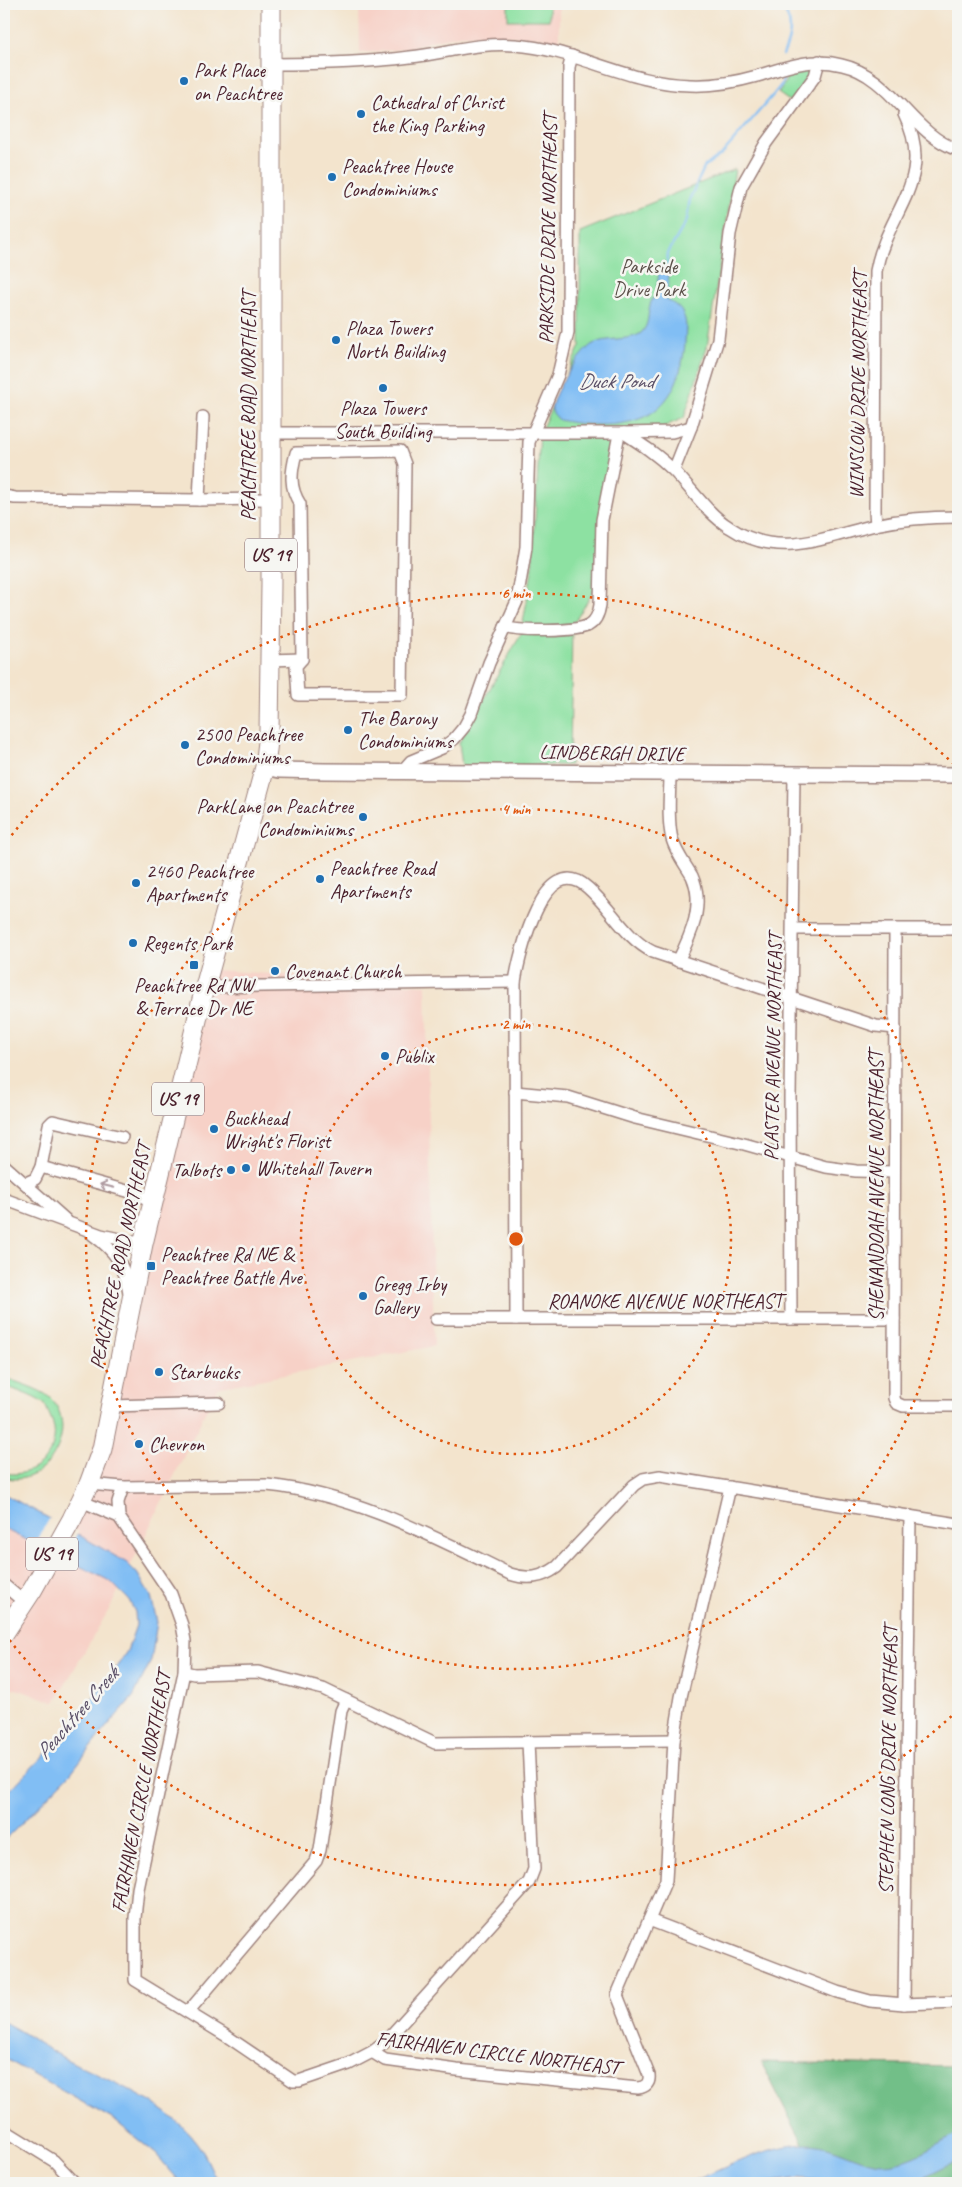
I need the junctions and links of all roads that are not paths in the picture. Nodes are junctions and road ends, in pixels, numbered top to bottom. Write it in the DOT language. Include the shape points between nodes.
graph roads {
  1 [pos="271,4"];
  2 [pos="572,56"];
  3 [pos="819,62"];
  4 [pos="271,64"];
  5 [pos="901,106"];
  6 [pos="958,150"];
  7 [pos="204,417"];
  8 [pos="691,427"];
  9 [pos="270,433"];
  10 [pos="368,433"];
  11 [pos="388,433"];
  12 [pos="621,433"];
  13 [pos="532,434"];
  14 [pos="365,452"];
  15 [pos="386,452"];
  16 [pos="674,470"];
  17 [pos="4,496"];
  18 [pos="270,499"];
  19 [pos="199,500"];
  20 [pos="958,517"];
  21 [pos="876,525"];
  22 [pos="505,627"];
  23 [pos="302,659"];
  24 [pos="270,660"];
  25 [pos="265,767"];
  26 [pos="403,770"];
  27 [pos="670,774"];
  28 [pos="794,774"];
  29 [pos="958,775"];
  30 [pos="793,929"];
  31 [pos="895,929"];
  32 [pos="958,929"];
  33 [pos="678,961"];
  34 [pos="516,982"];
  35 [pos="205,987"];
  36 [pos="792,998"];
  37 [pos="895,1028"];
  38 [pos="515,1092"];
  39 [pos="122,1137"];
  40 [pos="791,1157"];
  41 [pos="4,1166"];
  42 [pos="41,1167"];
  43 [pos="894,1172"];
  44 [pos="26,1183"];
  45 [pos="4,1199"];
  46 [pos="154,1202"];
  47 [pos="72,1224"];
  48 [pos="84,1229"];
  49 [pos="143,1244"];
  50 [pos="131,1303"];
  51 [pos="791,1319"];
  52 [pos="894,1319"];
  53 [pos="436,1320"];
  54 [pos="516,1320"];
  55 [pos="219,1403"];
  56 [pos="111,1406"];
  57 [pos="958,1406"];
  58 [pos="123,1487"];
  59 [pos="730,1488"];
  60 [pos="85,1492"];
  61 [pos="910,1516"];
  62 [pos="118,1517"];
  63 [pos="958,1524"];
  64 [pos="4,1585"];
  65 [pos="28,1595"];
  66 [pos="4,1633"];
  67 [pos="184,1672"];
  68 [pos="346,1700"];
  69 [pos="674,1740"];
  70 [pos="528,1742"];
  71 [pos="649,1920"];
  72 [pos="958,2002"];
  73 [pos="904,2004"];
  74 [pos="188,2012"];
  75 [pos="372,2052"];
  76 [pos="4,2130"];
  77 [pos="74,2183"];
  1 -- 4 [label="highway, PEACHTREE ROAD NORTHEAST / US 19"];
  2 -- 3 [label="street" via="643,79 690,85 734,82 794,64"];
  2 -- 4 [label="street" via="534,46 497,44 374,62"];
  2 -- 13 [label="street, PARKSIDE DRIVE NORTHEAST" via="569,67 568,332 558,375"];
  3 -- 5 [label="street" via="842,65 864,73"];
  3 -- 8 [label="street" via="816,76 766,143 741,186 730,234 718,338"];
  4 -- 9 [label="highway, PEACHTREE ROAD NORTHEAST / US 19"];
  5 -- 6 [label="street" via="933,137"];
  5 -- 21 [label="street, WINSLOW DRIVE NORTHEAST" via="913,137 916,164 910,189 884,241 876,271"];
  7 -- 19 [label="street"];
  8 -- 12 [label="street" via="672,432"];
  8 -- 16 [label="street"];
  9 -- 10 [label="street"];
  9 -- 18 [label="highway, PEACHTREE ROAD NORTHEAST / US 19"];
  10 -- 11 [label="street"];
  10 -- 14 [label="street"];
  11 -- 13 [label="street"];
  11 -- 15 [label="street"];
  12 -- 13 [label="street"];
  12 -- 16 [label="street" via="650,449"];
  12 -- 22 [label="street" via="602,520 597,616 589,625 579,628 519,630"];
  13 -- 22 [label="street, PARKSIDE DRIVE NORTHEAST" via="528,450 524,565 517,601"];
  14 -- 15 [label="street"];
  14 -- 23 [label="street" via="296,453 291,471 292,492 300,504"];
  15 -- 23 [label="street" via="400,451 405,464 402,695 298,695 296,666"];
  16 -- 21 [label="street" via="727,526 764,543 801,544"];
  17 -- 19 [label="street"];
  18 -- 19 [label="street"];
  18 -- 24 [label="highway, PEACHTREE ROAD NORTHEAST / US 19"];
  20 -- 21 [label="street" via="906,519"];
  22 -- 26 [label="street, PARKSIDE DRIVE NORTHEAST" via="464,727 442,748 411,761"];
  23 -- 24 [label="street"];
  24 -- 25 [label="highway, PEACHTREE ROAD NORTHEAST / US 19" via="270,733"];
  25 -- 26 [label="main road, LINDBERGH DRIVE" via="279,770"];
  25 -- 35 [label="highway, PEACHTREE ROAD NORTHEAST / US 19"];
  26 -- 27 [label="main road, LINDBERGH DRIVE"];
  27 -- 28 [label="main road, LINDBERGH DRIVE"];
  27 -- 33 [label="street" via="672,838 692,878 697,897 694,927"];
  28 -- 29 [label="main road, LINDBERGH DRIVE"];
  28 -- 30 [label="street, PLASTER AVENUE NORTHEAST"];
  30 -- 31 [label="street"];
  30 -- 36 [label="street, PLASTER AVENUE NORTHEAST"];
  31 -- 32 [label="street"];
  31 -- 37 [label="street, SHENANDOAH AVENUE NORTHEAST"];
  33 -- 34 [label="street" via="642,947 587,886 577,880 564,880 550,887 538,907 521,954"];
  33 -- 36 [label="street"];
  34 -- 35 [label="street"];
  34 -- 38 [label="street"];
  35 -- 46 [label="highway, PEACHTREE ROAD NORTHEAST / US 19"];
  36 -- 37 [label="street" via="876,1026"];
  36 -- 40 [label="street, PLASTER AVENUE NORTHEAST"];
  37 -- 43 [label="street, SHENANDOAH AVENUE NORTHEAST"];
  38 -- 40 [label="street" via="568,1097 634,1118"];
  38 -- 54 [label="street"];
  39 -- 42 [label="street" via="53,1121 49,1125"];
  40 -- 43 [label="street" via="841,1170"];
  40 -- 51 [label="street, PLASTER AVENUE NORTHEAST"];
  41 -- 44 [label="street"];
  42 -- 44 [label="street" via="35,1179"];
  46 -- 42 [label="street, one-way" via="134,1193"];
  43 -- 52 [label="street, SHENANDOAH AVENUE NORTHEAST"];
  44 -- 47 [label="street"];
  45 -- 47 [label="street"];
  46 -- 49 [label="highway, PEACHTREE ROAD NORTHEAST / US 19"];
  47 -- 48 [label="street"];
  48 -- 49 [label="street"];
  48 -- 50 [label="street" via="116,1256 125,1272"];
  49 -- 50 [label="highway, PEACHTREE ROAD NORTHEAST / US 19"];
  50 -- 56 [label="highway, PEACHTREE ROAD NORTHEAST / US 19"];
  51 -- 52 [label="street, ROANOKE AVENUE NORTHEAST"];
  51 -- 54 [label="street, ROANOKE AVENUE NORTHEAST"];
  52 -- 57 [label="street, SHENANDOAH AVENUE NORTHEAST" via="896,1403 903,1406"];
  53 -- 54 [label="street, ROANOKE AVENUE NORTHEAST"];
  55 -- 56 [label="street"];
  56 -- 60 [label="highway, PEACHTREE ROAD NORTHEAST / US 19" via="102,1449"];
  58 -- 59 [label="street" via="290,1487 386,1515 510,1574 528,1578 544,1575 557,1567 643,1478 660,1476"];
  58 -- 60 [label="street"];
  58 -- 62 [label="street"];
  59 -- 61 [label="street"];
  59 -- 69 [label="street, FAIRHAVEN CIRCLE NORTHEAST"];
  60 -- 62 [label="street"];
  60 -- 65 [label="highway, PEACHTREE ROAD NORTHEAST / US 19"];
  61 -- 63 [label="street"];
  61 -- 73 [label="street, STEPHEN LONG DRIVE NORTHEAST"];
  62 -- 67 [label="street, FAIRHAVEN CIRCLE NORTHEAST" via="157,1572 178,1609 185,1641"];
  64 -- 65 [label="street"];
  65 -- 66 [label="highway, PEACHTREE ROAD NORTHEAST / US 19"];
  67 -- 68 [label="street" via="258,1672 323,1689"];
  67 -- 74 [label="street, FAIRHAVEN CIRCLE NORTHEAST" via="138,1889 134,1975 138,1983"];
  68 -- 70 [label="street" via="435,1743"];
  68 -- 74 [label="street" via="341,1711 316,1861"];
  69 -- 70 [label="street"];
  69 -- 71 [label="street, FAIRHAVEN CIRCLE NORTHEAST" via="666,1880"];
  70 -- 75 [label="street" via="532,1878 392,2035"];
  71 -- 73 [label="street" via="837,1992 870,2001"];
  71 -- 75 [label="street, FAIRHAVEN CIRCLE NORTHEAST" via="617,1995 649,2075 643,2088 457,2070 385,2060"];
  72 -- 73 [label="street"];
  74 -- 75 [label="street, FAIRHAVEN CIRCLE NORTHEAST" via="293,2081 349,2064"];
  76 -- 77 [label="street" via="54,2161"];
}
